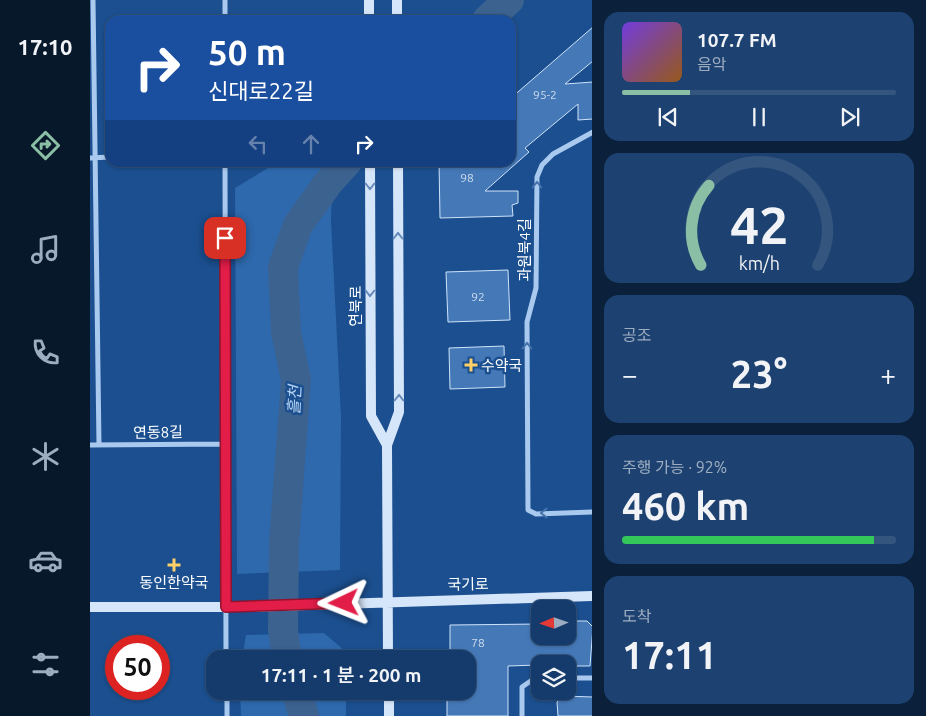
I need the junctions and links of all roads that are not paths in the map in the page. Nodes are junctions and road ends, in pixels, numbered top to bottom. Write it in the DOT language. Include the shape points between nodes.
graph roads {
  1 [pos="93,0"];
  2 [pos="225,0"];
  3 [pos="369,0"];
  4 [pos="397,0"];
  5 [pos="225,15"];
  6 [pos="369,15"];
  7 [pos="397,15"];
  8 [pos="592,132"];
  9 [pos="105,157"];
  10 [pos="92,158"];
  11 [pos="225,167"];
  12 [pos="370,167"];
  13 [pos="398,167"];
  14 [pos="226,444"];
  15 [pos="90,445"];
  16 [pos="99,445"];
  17 [pos="387,445"];
  18 [pos="592,512"];
  19 [pos="592,596"];
  20 [pos="387,601"];
  21 [pos="90,607"];
  22 [pos="226,607"];
  23 [pos="226,650"];
  24 [pos="388,650"];
  25 [pos="576,678"];
  26 [pos="592,678"];
  27 [pos="531,681"];
  28 [pos="226,700"];
  29 [pos="389,700"];
  30 [pos="227,716"];
  31 [pos="389,716"];
  32 [pos="522,716"];
  1 -- 10 [label="street"];
  2 -- 5 [label="street"];
  3 -- 6 [label="main road"];
  4 -- 7 [label="main road"];
  18 -- 8 [label="street, 과원북4길, one-way" via="536,514 528,510 527,332 536,288 537,176 553,154"];
  9 -- 10 [label="street"];
  10 -- 16 [label="street"];
  11 -- 14 [label="street"];
  12 -- 17 [label="main road, 연북로, one-way" via="371,416"];
  17 -- 13 [label="main road, 연북로, one-way" via="399,412"];
  14 -- 16 [label="street, 연동8길"];
  14 -- 22 [label="street"];
  15 -- 16 [label="street, 연동8길"];
  17 -- 20 [label="main road, 연북로"];
  19 -- 20 [label="main road, 국기로"];
  20 -- 22 [label="main road, 국기로"];
  20 -- 24 [label="main road, 연북로"];
  21 -- 22 [label="main road, 국기로"];
  22 -- 23 [label="street"];
  25 -- 26 [label="street"];
  27 -- 32 [label="street" via="522,687"];
  28 -- 30 [label="street"];
  29 -- 31 [label="main road"];
}
